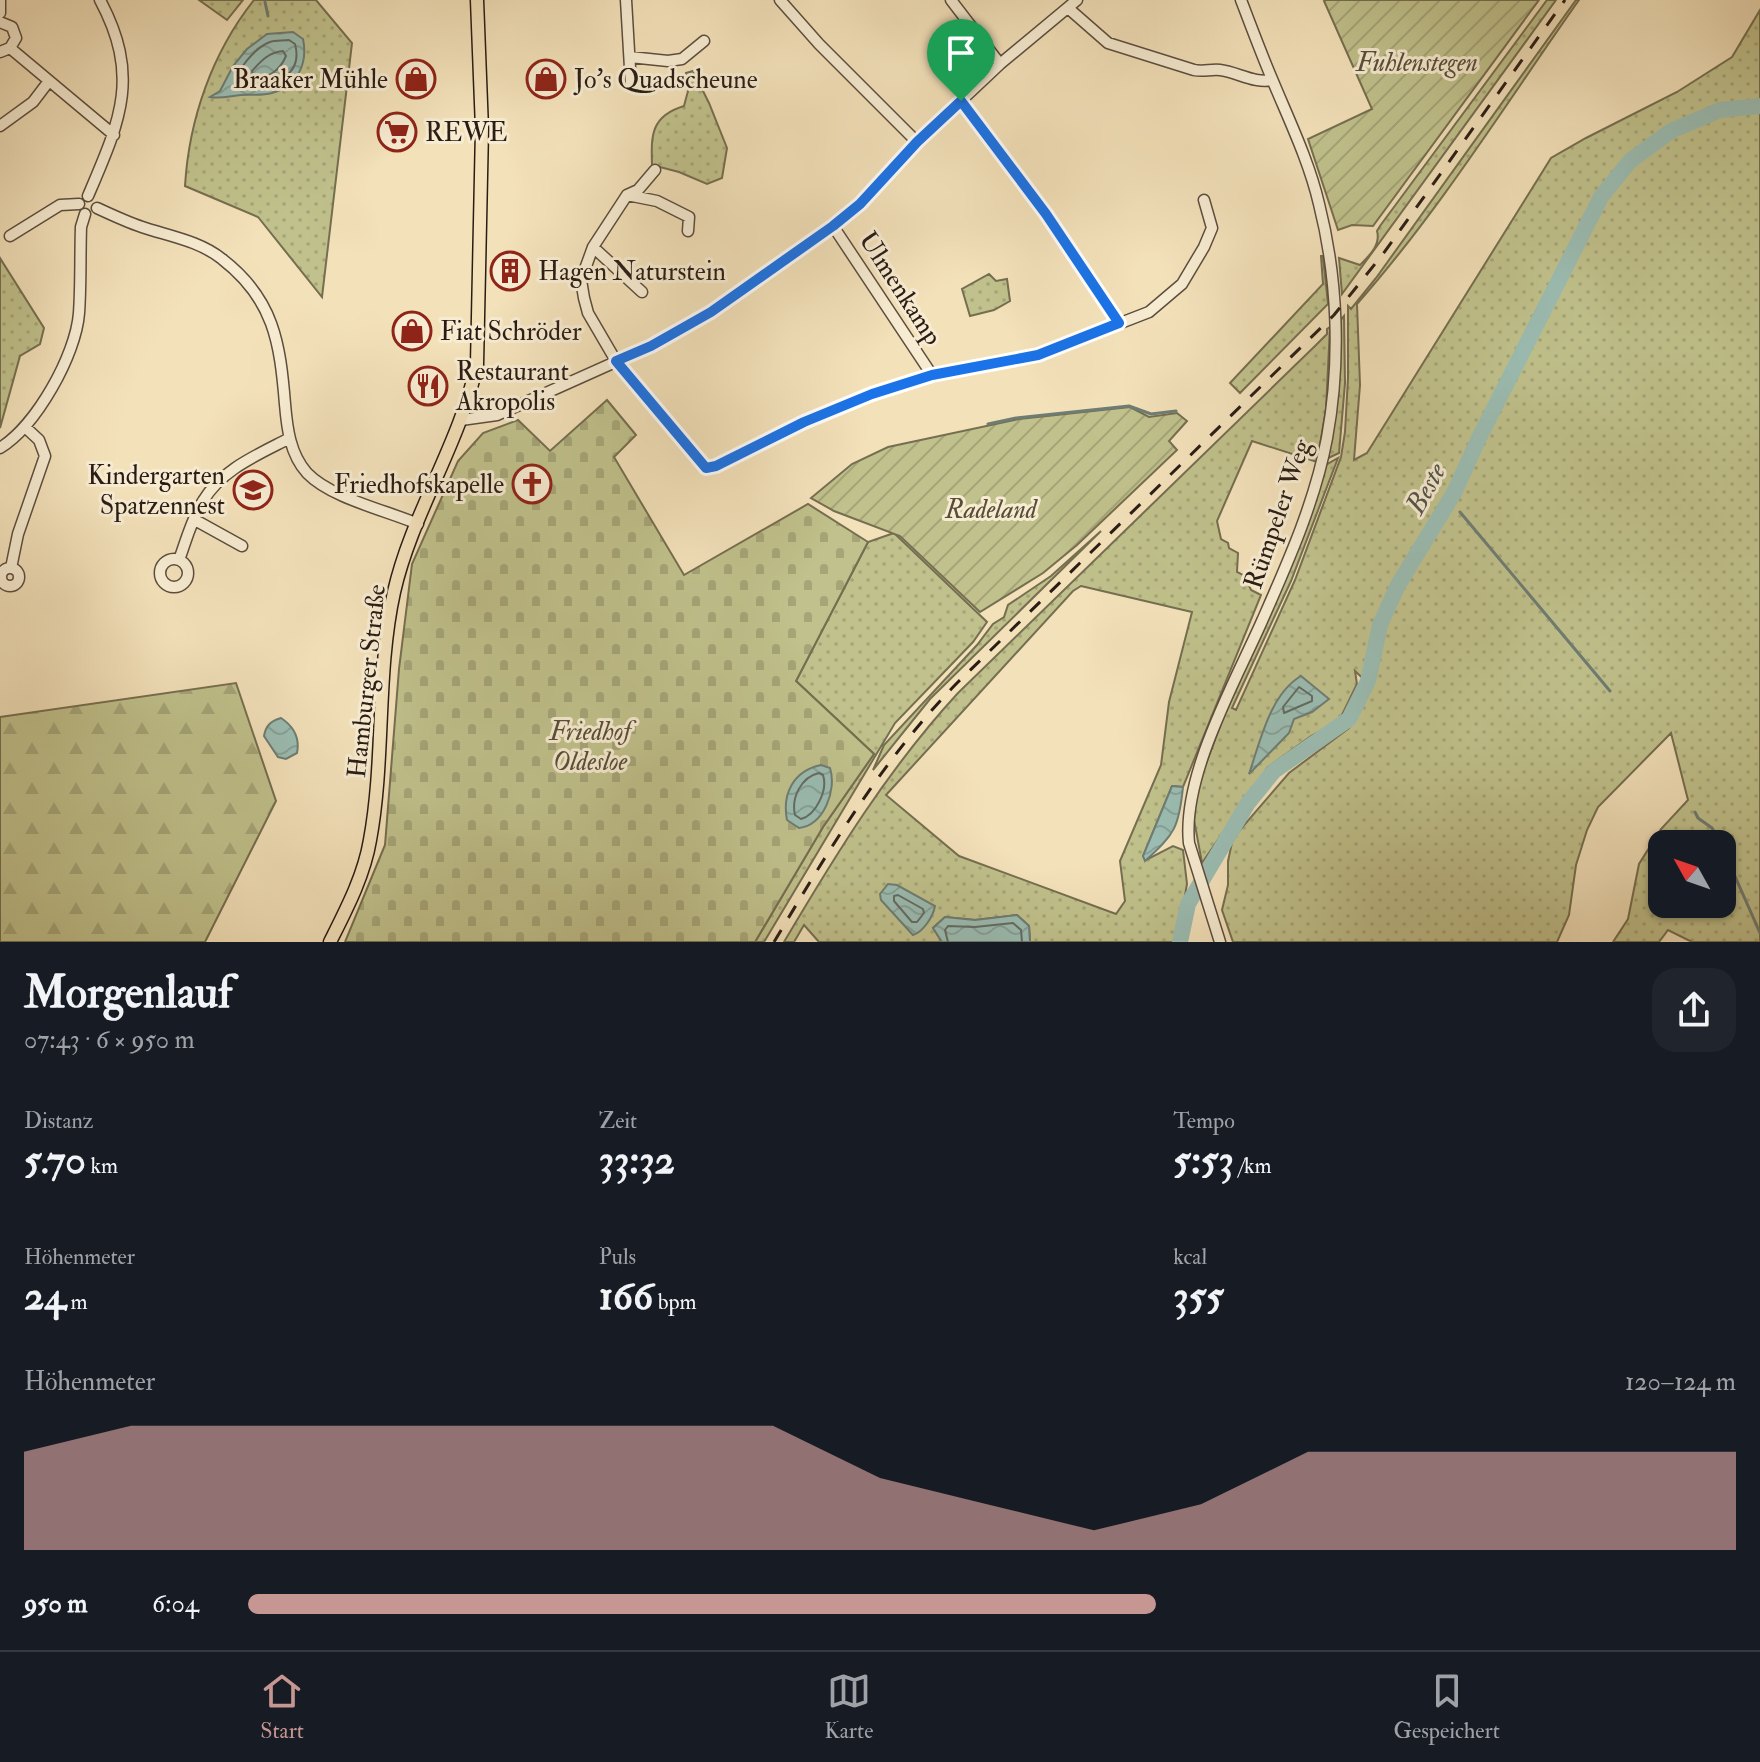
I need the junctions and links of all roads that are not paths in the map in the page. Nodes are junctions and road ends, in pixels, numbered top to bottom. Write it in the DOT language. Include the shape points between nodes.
graph roads {
  1 [pos="0,0"];
  2 [pos="100,0"];
  3 [pos="477,0"];
  4 [pos="626,0"];
  5 [pos="780,0"];
  6 [pos="951,0"];
  7 [pos="1077,0"];
  8 [pos="1241,0"];
  9 [pos="1068,8"];
  10 [pos="0,14"];
  11 [pos="0,22"];
  12 [pos="704,41"];
  13 [pos="5,50"];
  14 [pos="630,57"];
  15 [pos="1000,64"];
  16 [pos="1272,80"];
  17 [pos="49,81"];
  18 [pos="631,85"];
  19 [pos="961,101"];
  20 [pos="0,108"];
  21 [pos="4,123"];
  22 [pos="114,135"];
  23 [pos="917,142"];
  24 [pos="655,170"];
  25 [pos="627,195"];
  26 [pos="84,200"];
  27 [pos="1204,200"];
  28 [pos="97,208"];
  29 [pos="85,214"];
  30 [pos="833,226"];
  31 [pos="688,231"];
  32 [pos="10,236"];
  33 [pos="593,247"];
  34 [pos="642,292"];
  35 [pos="1119,323"];
  36 [pos="616,361"];
  37 [pos="932,375"];
  38 [pos="461,420"];
  39 [pos="25,427"];
  40 [pos="288,439"];
  41 [pos="0,448"];
  42 [pos="195,520"];
  43 [pos="418,524"];
  44 [pos="242,546"];
  45 [pos="179,560"];
  46 [pos="11,568"];
  47 [pos="330,942"];
  48 [pos="1220,942"];
  1 -- 10 [label="street"];
  2 -- 22 [label="street" via="121,47 122,106"];
  3 -- 38 [label="main road, Hamburger Straße" via="482,129 479,340 471,394"];
  4 -- 14 [label="street"];
  5 -- 23 [label="street"];
  6 -- 15 [label="street"];
  7 -- 9 [label="street"];
  8 -- 16 [label="street, Rümpeler Weg"];
  9 -- 15 [label="street"];
  9 -- 16 [label="street" via="1108,43 1194,70"];
  10 -- 11 [label="street"];
  11 -- 13 [label="street" via="14,30 16,38"];
  12 -- 14 [label="street" via="682,59"];
  13 -- 17 [label="street"];
  14 -- 18 [label="street"];
  15 -- 19 [label="street"];
  16 -- 48 [label="street, Rümpeler Weg" via="1323,220 1335,344 1321,465 1300,532 1193,785 1188,828 1192,853"];
  17 -- 21 [label="street" via="33,102"];
  17 -- 22 [label="street"];
  19 -- 23 [label="street"];
  19 -- 35 [label="street"];
  20 -- 21 [label="street"];
  22 -- 26 [label="street"];
  23 -- 30 [label="street"];
  24 -- 25 [label="street"];
  25 -- 31 [label="street" via="657,201 689,217"];
  25 -- 33 [label="street"];
  26 -- 28 [label="street" via="96,200"];
  26 -- 29 [label="street" via="80,210"];
  26 -- 32 [label="street" via="60,205"];
  27 -- 35 [label="street" via="1212,228 1182,284 1149,312"];
  28 -- 29 [label="street"];
  28 -- 40 [label="street" via="210,252 257,294 272,319 280,351"];
  29 -- 39 [label="street" via="79,315 68,356"];
  30 -- 36 [label="street" via="711,312"];
  30 -- 37 [label="street, Ulmenkamp"];
  33 -- 34 [label="street"];
  33 -- 36 [label="street" via="581,280 584,298"];
  35 -- 37 [label="street" via="1038,355"];
  36 -- 37 [label="street" via="706,468 834,408"];
  36 -- 38 [label="street" via="497,415"];
  38 -- 43 [label="main road, Hamburger Straße"];
  39 -- 41 [label="street"];
  39 -- 46 [label="street" via="39,440 45,456"];
  40 -- 42 [label="street" via="219,480"];
  40 -- 43 [label="street" via="306,471 326,488"];
  42 -- 44 [label="street"];
  42 -- 45 [label="street"];
  43 -- 47 [label="main road, Hamburger Straße" via="390,620 370,842"];
}
